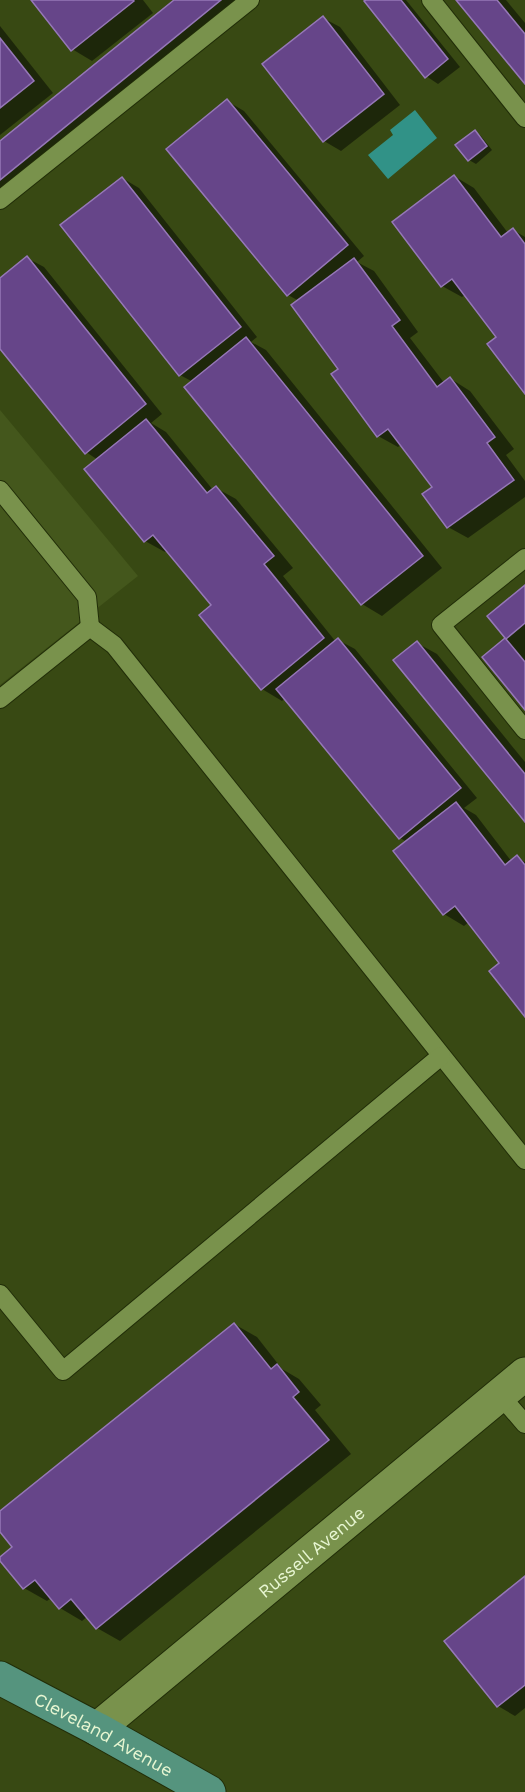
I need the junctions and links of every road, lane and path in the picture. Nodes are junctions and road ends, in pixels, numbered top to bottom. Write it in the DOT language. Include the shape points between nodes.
graph roads {
  1 [pos="250,0"];
  2 [pos="432,0"];
  3 [pos="525,118"];
  4 [pos="0,200"];
  5 [pos="0,490"];
  6 [pos="525,558"];
  7 [pos="90,627"];
  8 [pos="0,699"];
  9 [pos="525,730"];
  10 [pos="441,1056"];
  11 [pos="525,1160"];
  12 [pos="0,1294"];
  13 [pos="525,1374"];
  14 [pos="500,1395"];
  15 [pos="525,1424"];
  16 [pos="0,1678"];
  17 [pos="97,1729"];
  18 [pos="209,1792"];
  1 -- 4 [label="lane"];
  2 -- 3 [label="lane"];
  5 -- 7 [label="lane" via="87,597"];
  6 -- 9 [label="lane" via="441,626"];
  7 -- 8 [label="lane"];
  7 -- 10 [label="lane" via="114,645"];
  10 -- 11 [label="lane"];
  10 -- 12 [label="lane" via="63,1371"];
  13 -- 14 [label="street, Russell Avenue"];
  14 -- 15 [label="lane"];
  14 -- 17 [label="street, Russell Avenue"];
  16 -- 17 [label="main road, Cleveland Avenue"];
  17 -- 18 [label="main road, Cleveland Avenue"];
}
